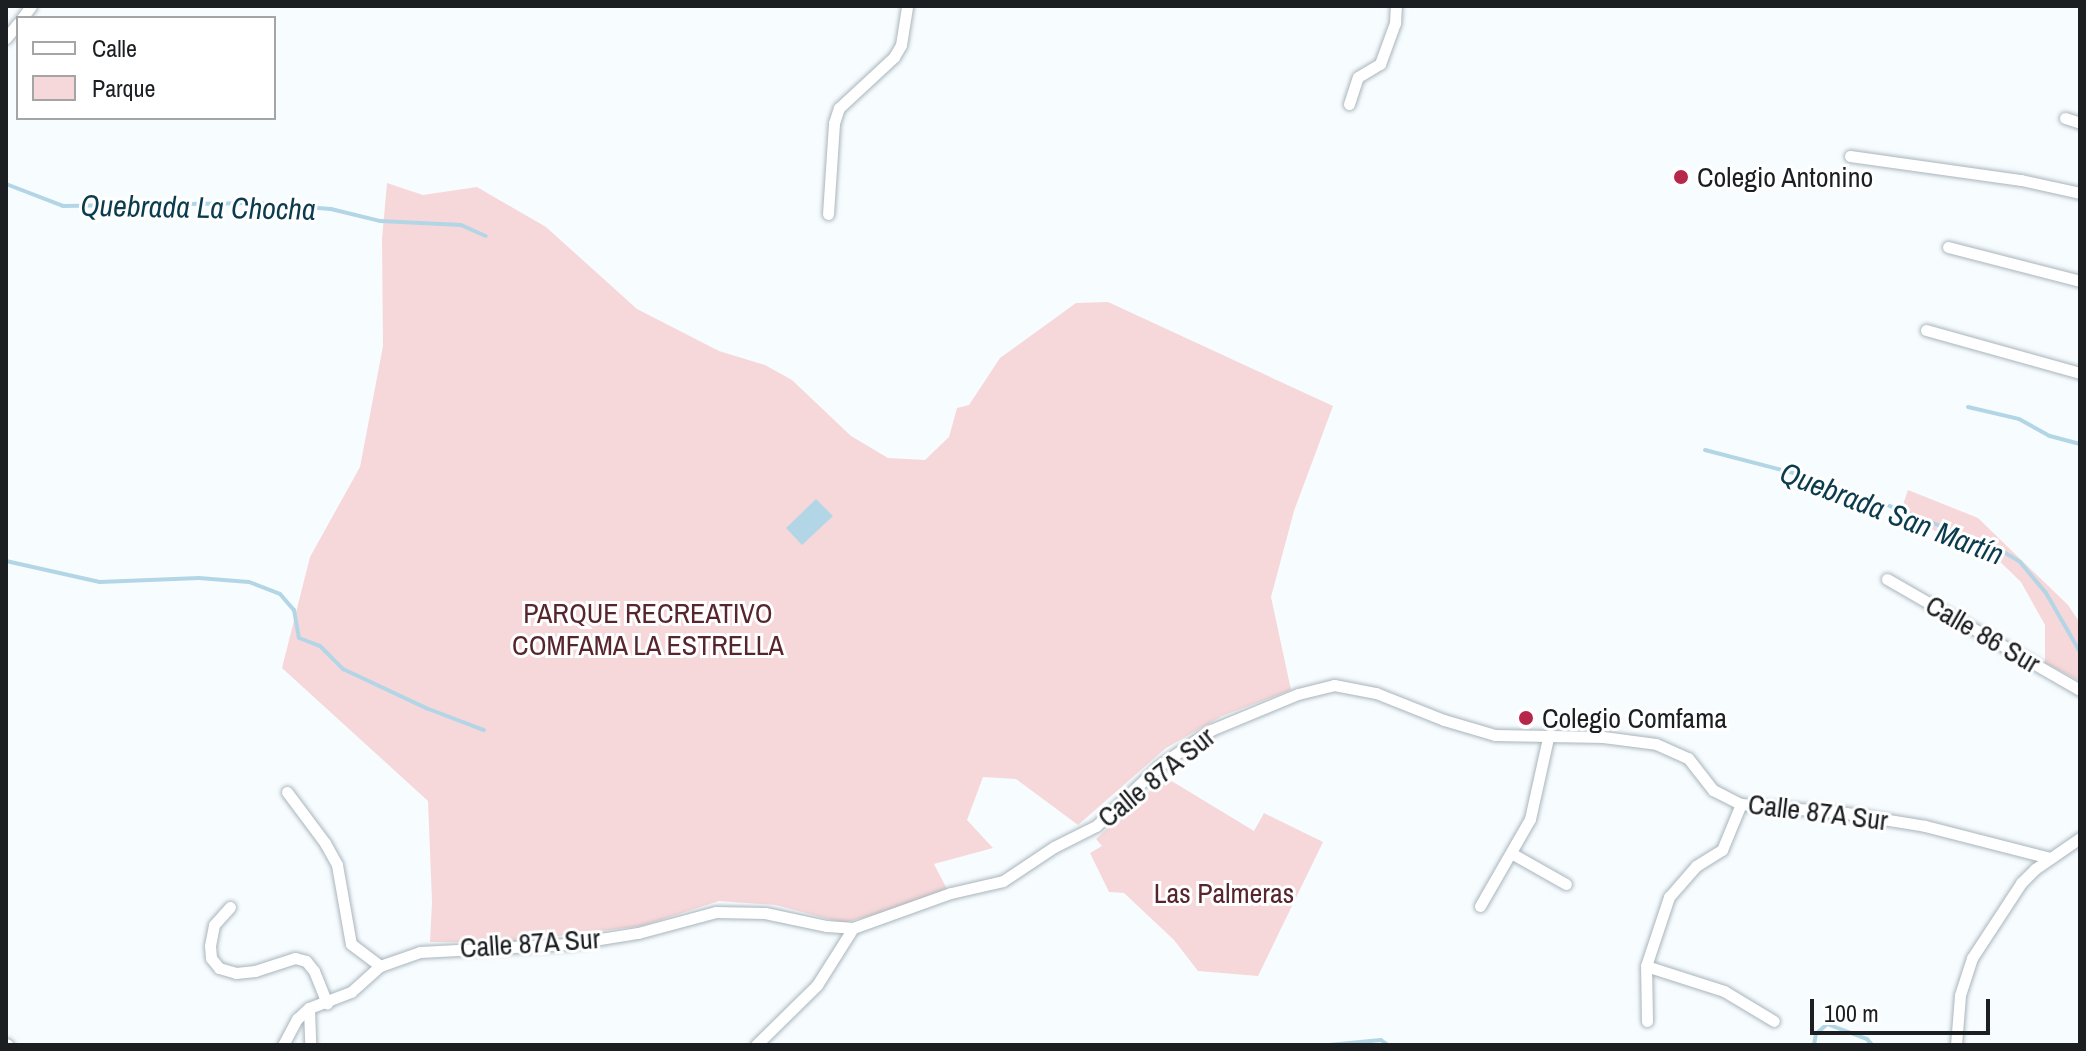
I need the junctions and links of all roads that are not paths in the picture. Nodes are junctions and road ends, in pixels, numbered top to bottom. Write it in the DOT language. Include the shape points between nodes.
graph roads {
  1 [pos="907,6"];
  2 [pos="1396,6"];
  3 [pos="1349,104"];
  4 [pos="2065,118"];
  5 [pos="2080,123"];
  6 [pos="1850,156"];
  7 [pos="2080,193"];
  8 [pos="828,214"];
  9 [pos="1948,247"];
  10 [pos="2080,281"];
  11 [pos="1926,330"];
  12 [pos="2080,373"];
  13 [pos="1887,579"];
  14 [pos="2080,690"];
  15 [pos="1548,738"];
  16 [pos="287,792"];
  17 [pos="1741,804"];
  18 [pos="2080,838"];
  19 [pos="1511,853"];
  20 [pos="2050,858"];
  21 [pos="1566,884"];
  22 [pos="1480,906"];
  23 [pos="230,907"];
  24 [pos="853,928"];
  25 [pos="380,966"];
  26 [pos="1646,966"];
  27 [pos="327,1004"];
  28 [pos="309,1008"];
  29 [pos="1647,1021"];
  30 [pos="1774,1021"];
  31 [pos="283,1045"];
  32 [pos="310,1045"];
  33 [pos="756,1045"];
  34 [pos="1956,1045"];
  1 -- 8 [label="street" via="894,57 839,108"];
  2 -- 3 [label="street" via="1380,64 1358,77"];
  4 -- 5 [label="street"];
  6 -- 7 [label="street"];
  9 -- 10 [label="street"];
  11 -- 12 [label="street"];
  13 -- 14 [label="street, Calle 86 Sur"];
  15 -- 17 [label="street, Calle 87A Sur" via="1633,739 1676,750 1713,790"];
  15 -- 19 [label="street" via="1535,804"];
  15 -- 24 [label="street, Calle 87A Sur" via="1495,735 1352,686 1317,688 1211,730 1160,765 1096,826 1003,881 951,893"];
  16 -- 25 [label="street" via="337,865 351,944"];
  17 -- 20 [label="street, Calle 87A Sur" via="1925,826"];
  17 -- 26 [label="street" via="1722,850 1696,866 1669,897"];
  18 -- 20 [label="street"];
  19 -- 21 [label="street"];
  19 -- 22 [label="street"];
  20 -- 34 [label="street" via="2021,883 1972,958 1960,995"];
  23 -- 27 [label="street" via="214,925 210,946 219,968 246,972 282,960 306,961"];
  24 -- 25 [label="street, Calle 87A Sur" via="765,913 716,912 603,939 529,948 435,950"];
  24 -- 33 [label="street" via="817,985"];
  25 -- 27 [label="street, Calle 87A Sur" via="351,992"];
  26 -- 29 [label="street"];
  26 -- 30 [label="street" via="1724,991"];
  27 -- 28 [label="street, Calle 87A Sur"];
  28 -- 31 [label="street"];
  28 -- 32 [label="street"];
}
